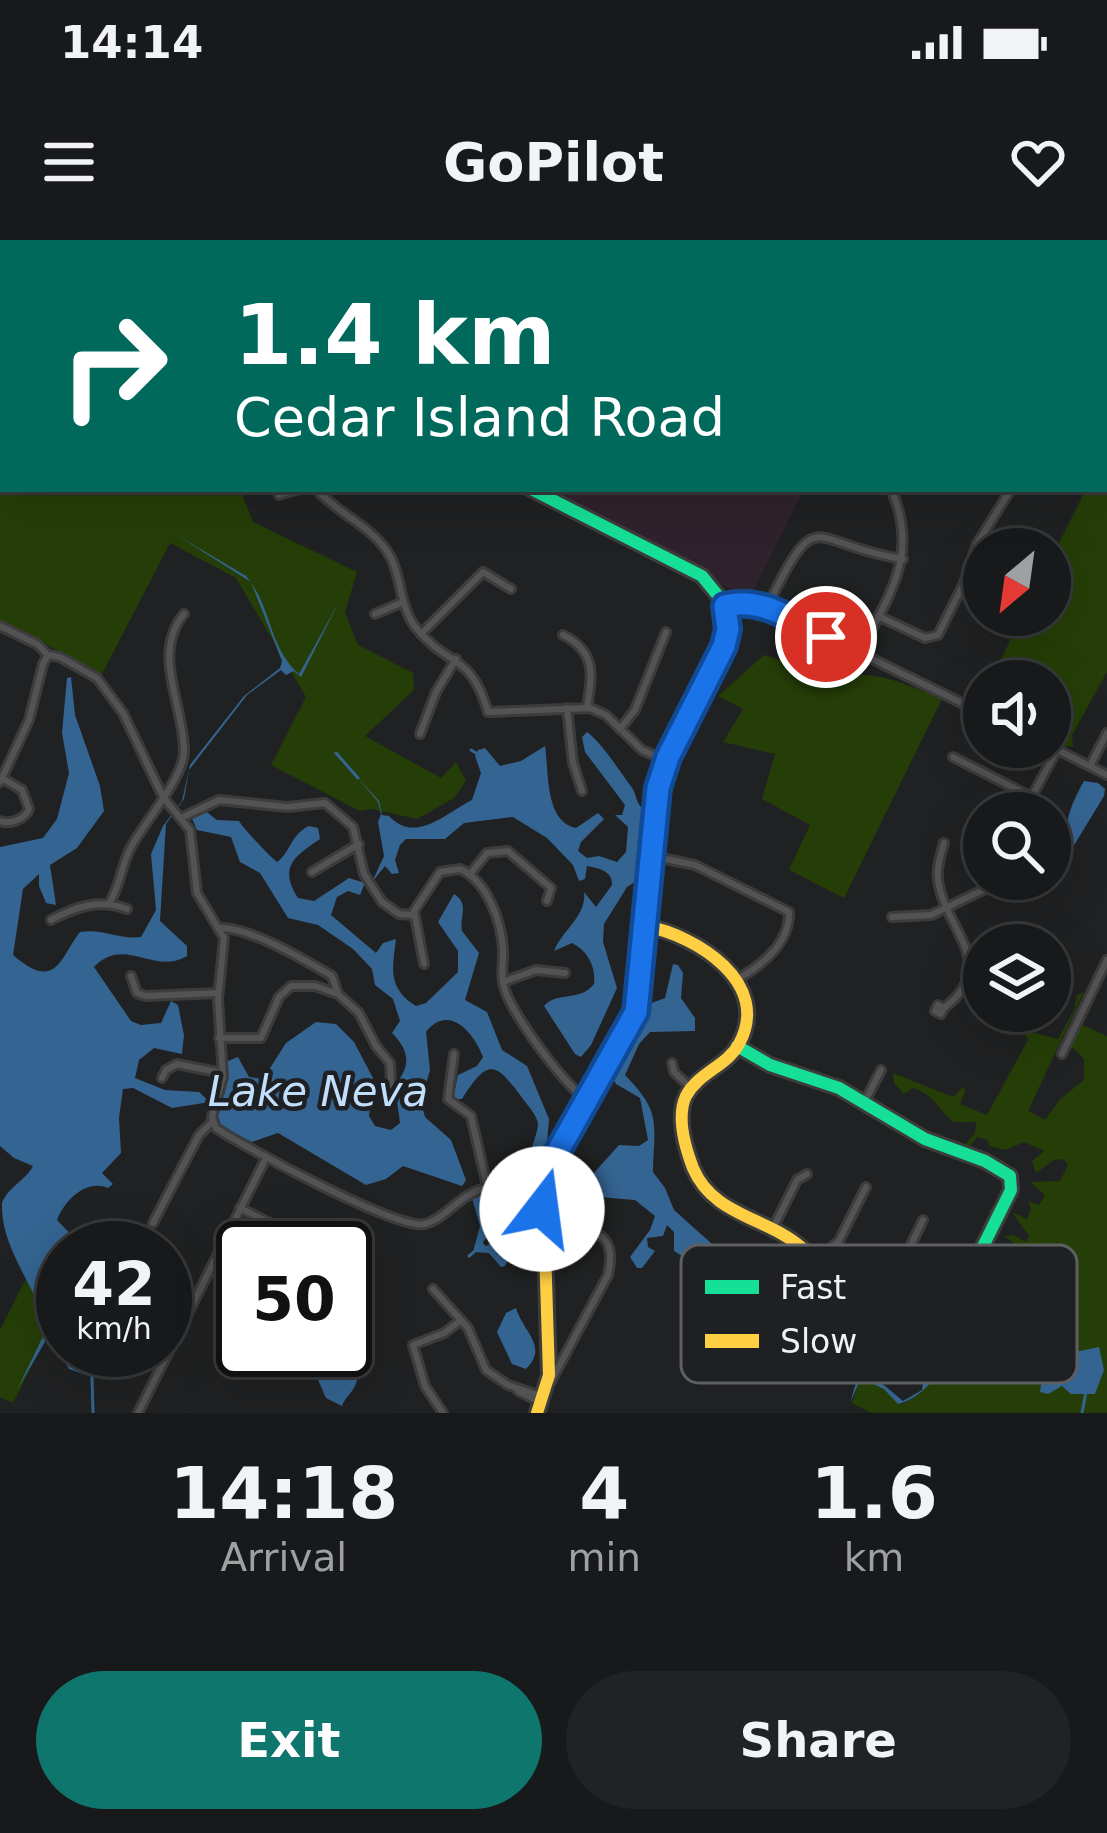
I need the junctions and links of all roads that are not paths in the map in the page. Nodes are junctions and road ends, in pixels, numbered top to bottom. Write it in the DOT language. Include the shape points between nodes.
graph roads {
  1 [pos="289,492"];
  2 [pos="320,492"];
  3 [pos="537,492"];
  4 [pos="894,492"];
  5 [pos="1009,492"];
  6 [pos="279,495"];
  7 [pos="903,559"];
  8 [pos="511,589"];
  9 [pos="404,602"];
  10 [pos="725,606"];
  11 [pos="767,608"];
  12 [pos="184,614"];
  13 [pos="375,614"];
  14 [pos="878,616"];
  15 [pos="0,626"];
  16 [pos="666,632"];
  17 [pos="421,634"];
  18 [pos="563,634"];
  19 [pos="860,653"];
  20 [pos="48,656"];
  21 [pos="456,658"];
  22 [pos="963,704"];
  23 [pos="567,708"];
  24 [pos="587,708"];
  25 [pos="620,729"];
  26 [pos="1107,733"];
  27 [pos="420,734"];
  28 [pos="953,757"];
  29 [pos="1071,757"];
  30 [pos="667,761"];
  31 [pos="1090,766"];
  32 [pos="1107,776"];
  33 [pos="1,780"];
  34 [pos="582,791"];
  35 [pos="1022,792"];
  36 [pos="164,798"];
  37 [pos="179,817"];
  38 [pos="0,821"];
  39 [pos="944,843"];
  40 [pos="359,844"];
  41 [pos="650,858"];
  42 [pos="312,872"];
  43 [pos="471,873"];
  44 [pos="965,900"];
  45 [pos="110,902"];
  46 [pos="547,902"];
  47 [pos="949,908"];
  48 [pos="128,909"];
  49 [pos="412,915"];
  50 [pos="892,917"];
  51 [pos="52,920"];
  52 [pos="220,928"];
  53 [pos="645,928"];
  54 [pos="963,941"];
  55 [pos="1107,959"];
  56 [pos="424,964"];
  57 [pos="566,973"];
  58 [pos="131,976"];
  59 [pos="736,980"];
  60 [pos="503,982"];
  61 [pos="963,990"];
  62 [pos="218,993"];
  63 [pos="338,994"];
  64 [pos="944,1008"];
  65 [pos="219,1038"];
  66 [pos="737,1046"];
  67 [pos="454,1054"];
  68 [pos="1062,1054"];
  69 [pos="671,1063"];
  70 [pos="881,1070"];
  71 [pos="222,1073"];
  72 [pos="162,1078"];
  73 [pos="691,1088"];
  74 [pos="392,1097"];
  75 [pos="588,1100"];
  76 [pos="866,1101"];
  77 [pos="212,1121"];
  78 [pos="264,1162"];
  79 [pos="807,1174"];
  80 [pos="488,1186"];
  81 [pos="543,1186"];
  82 [pos="866,1187"];
  83 [pos="240,1208"];
  84 [pos="542,1219"];
  85 [pos="923,1220"];
  86 [pos="154,1221"];
  87 [pos="266,1221"];
  88 [pos="771,1231"];
  89 [pos="797,1245"];
  90 [pos="833,1245"];
  91 [pos="911,1245"];
  92 [pos="984,1245"];
  93 [pos="214,1261"];
  94 [pos="433,1289"];
  95 [pos="461,1320"];
  96 [pos="543,1400"];
  97 [pos="138,1413"];
  98 [pos="443,1413"];
  1 -- 6 [label="street"];
  2 -- 9 [label="street" via="382,545"];
  3 -- 10 [label="street" via="697,573"];
  4 -- 7 [label="street"];
  5 -- 14 [label="street" via="939,634 926,639"];
  7 -- 11 [label="street" via="813,537 793,554"];
  7 -- 14 [label="street"];
  8 -- 17 [label="street" via="486,572"];
  9 -- 13 [label="street"];
  9 -- 17 [label="street"];
  10 -- 11 [label="street"];
  10 -- 30 [label="street" via="724,646"];
  11 -- 19 [label="street"];
  12 -- 36 [label="street" via="168,643 184,758"];
  14 -- 19 [label="street"];
  15 -- 20 [label="street"];
  16 -- 25 [label="street"];
  17 -- 21 [label="street"];
  18 -- 24 [label="street" via="591,661"];
  19 -- 22 [label="street"];
  20 -- 33 [label="street"];
  20 -- 36 [label="street" via="101,683"];
  21 -- 23 [label="street" via="472,672 492,715"];
  21 -- 27 [label="street"];
  23 -- 24 [label="street"];
  23 -- 34 [label="street"];
  24 -- 25 [label="street"];
  25 -- 30 [label="street"];
  26 -- 31 [label="street"];
  28 -- 35 [label="street"];
  29 -- 31 [label="street"];
  30 -- 41 [label="street"];
  31 -- 32 [label="street"];
  33 -- 38 [label="street" via="22,790 29,809"];
  36 -- 37 [label="street"];
  36 -- 45 [label="street" via="129,852"];
  37 -- 40 [label="street" via="219,800 286,808 318,801 347,820"];
  37 -- 52 [label="street" via="193,844 196,893"];
  39 -- 47 [label="street" via="938,880"];
  40 -- 42 [label="street"];
  40 -- 49 [label="street" via="364,874 382,902"];
  41 -- 53 [label="street"];
  41 -- 59 [label="street" via="695,865 789,912 774,951"];
  43 -- 46 [label="street" via="487,853 508,851 551,887"];
  43 -- 49 [label="street" via="440,872"];
  43 -- 60 [label="street" via="487,893 502,940"];
  44 -- 47 [label="street"];
  45 -- 48 [label="street"];
  45 -- 51 [label="street"];
  47 -- 50 [label="street"];
  47 -- 54 [label="street"];
  49 -- 56 [label="street"];
  52 -- 62 [label="street"];
  52 -- 63 [label="street" via="325,972"];
  53 -- 59 [label="street" via="715,954"];
  53 -- 75 [label="street" via="636,1012"];
  55 -- 68 [label="street"];
  57 -- 60 [label="street" via="536,970"];
  58 -- 62 [label="street" via="146,996"];
  59 -- 66 [label="street" via="745,1016"];
  60 -- 75 [label="street" via="564,1082"];
  61 -- 64 [label="street"];
  62 -- 65 [label="street"];
  63 -- 65 [label="street" via="291,986 261,1038"];
  63 -- 74 [label="street" via="390,1063"];
  65 -- 71 [label="street"];
  66 -- 73 [label="street"];
  66 -- 76 [label="street"];
  67 -- 80 [label="street" via="448,1099 471,1116"];
  69 -- 73 [label="street"];
  70 -- 76 [label="street"];
  71 -- 72 [label="street" via="177,1064"];
  71 -- 77 [label="street"];
  73 -- 88 [label="street" via="681,1118 698,1178 728,1210"];
  75 -- 81 [label="street"];
  76 -- 92 [label="street" via="1011,1179"];
  77 -- 80 [label="street" via="398,1222 426,1224"];
  77 -- 86 [label="street"];
  78 -- 83 [label="street"];
  79 -- 88 [label="street"];
  80 -- 81 [label="street"];
  81 -- 84 [label="street"];
  82 -- 90 [label="street"];
  83 -- 87 [label="street"];
  83 -- 93 [label="street"];
  84 -- 96 [label="street"];
  84 -- 96 [label="street" via="601,1236 611,1260"];
  85 -- 91 [label="street"];
  88 -- 89 [label="street"];
  93 -- 97 [label="street"];
  94 -- 95 [label="street"];
  95 -- 96 [label="street" via="486,1370"];
  95 -- 98 [label="street" via="413,1345 424,1386"];
}
